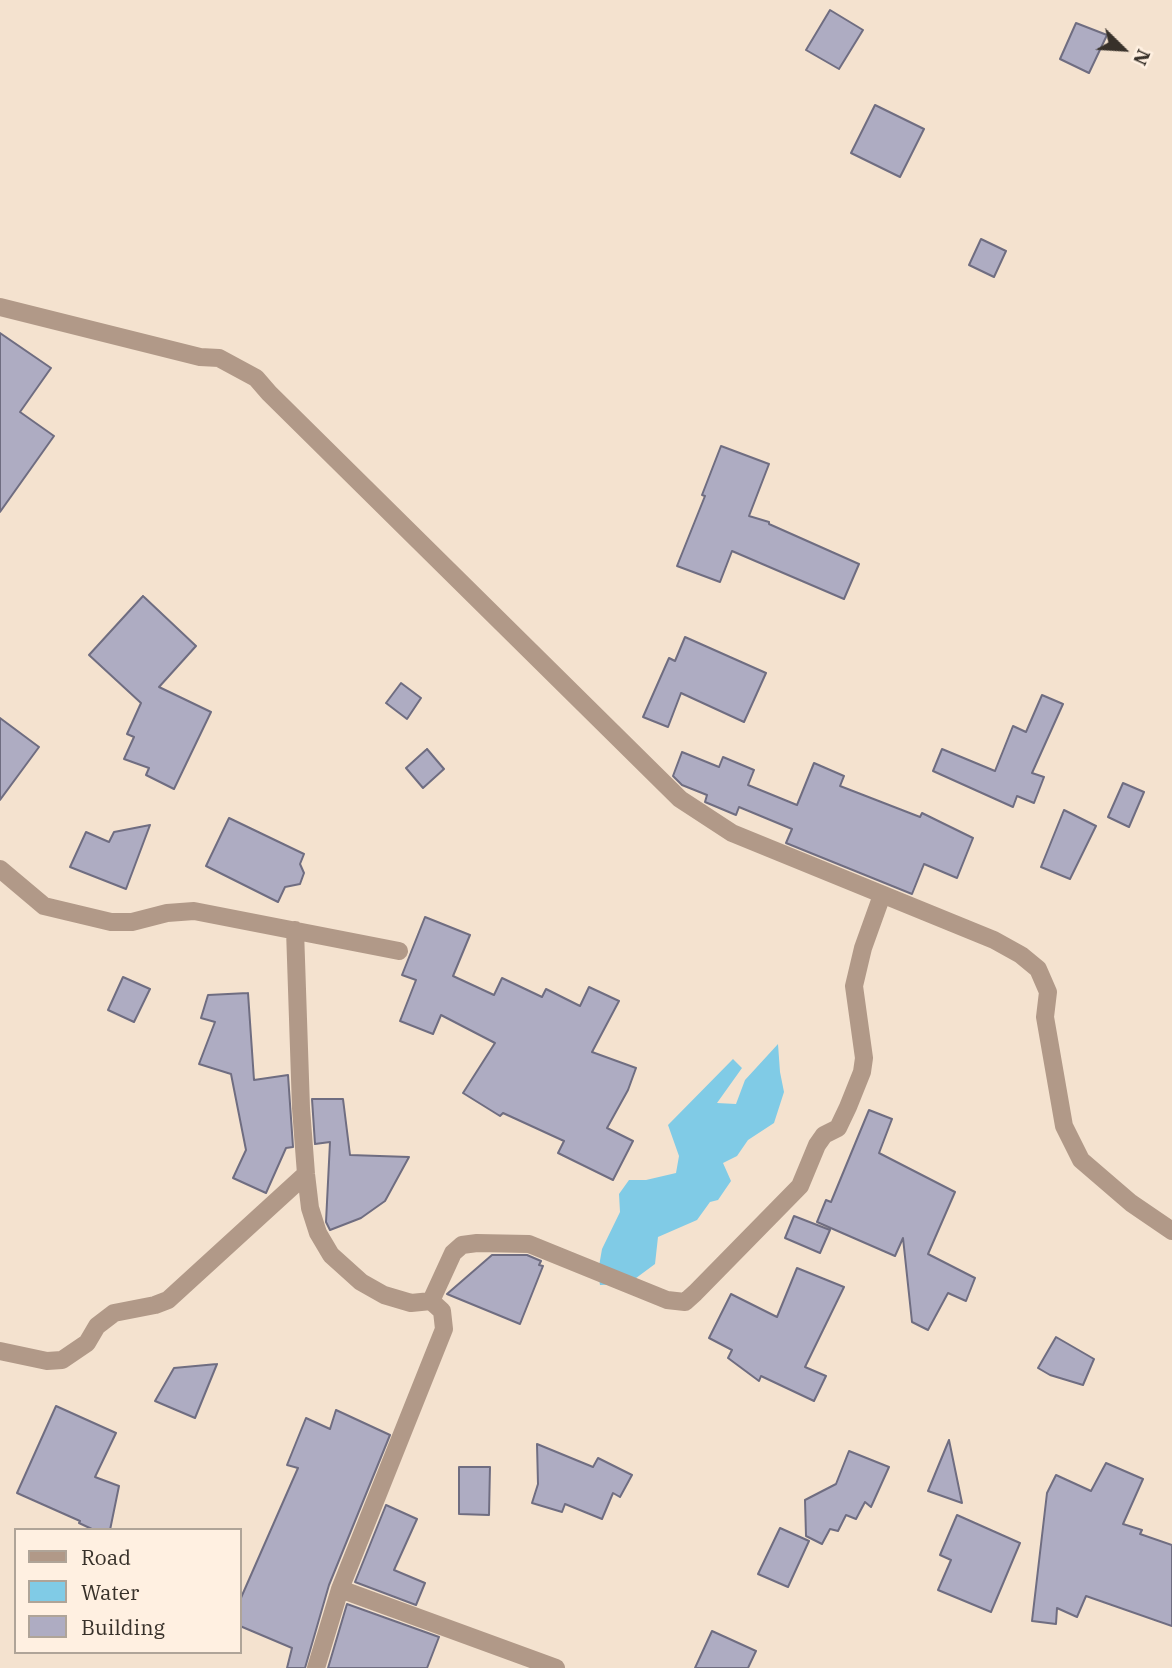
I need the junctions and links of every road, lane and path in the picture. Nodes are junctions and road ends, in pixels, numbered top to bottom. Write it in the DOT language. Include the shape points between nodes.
graph roads {
  1 [pos="0,307"];
  2 [pos="0,869"];
  3 [pos="882,895"];
  4 [pos="295,930"];
  5 [pos="398,951"];
  6 [pos="306,1174"];
  7 [pos="1172,1231"];
  8 [pos="431,1301"];
  9 [pos="0,1351"];
  10 [pos="340,1589"];
  11 [pos="316,1668"];
  12 [pos="556,1668"];
  1 -- 3 [label="street" via="219,358 256,378 680,799 732,833"];
  2 -- 4 [label="street" via="44,906 111,922 194,911"];
  3 -- 7 [label="street" via="994,940 1038,969 1048,992 1045,1017 1064,1126 1082,1160"];
  3 -- 8 [label="street" via="854,986 864,1058 848,1107 838,1128 824,1135 817,1146 800,1186 695,1293 685,1302 667,1300 529,1244 477,1243 462,1245 453,1253"];
  4 -- 5 [label="street"];
  4 -- 6 [label="street"];
  6 -- 8 [label="street" via="310,1208 331,1255 384,1295 411,1303"];
  6 -- 9 [label="street" via="168,1300 114,1313 97,1326 87,1343 62,1360"];
  8 -- 10 [label="street" via="442,1311 444,1329"];
  10 -- 11 [label="street"];
  10 -- 12 [label="street"];
}
